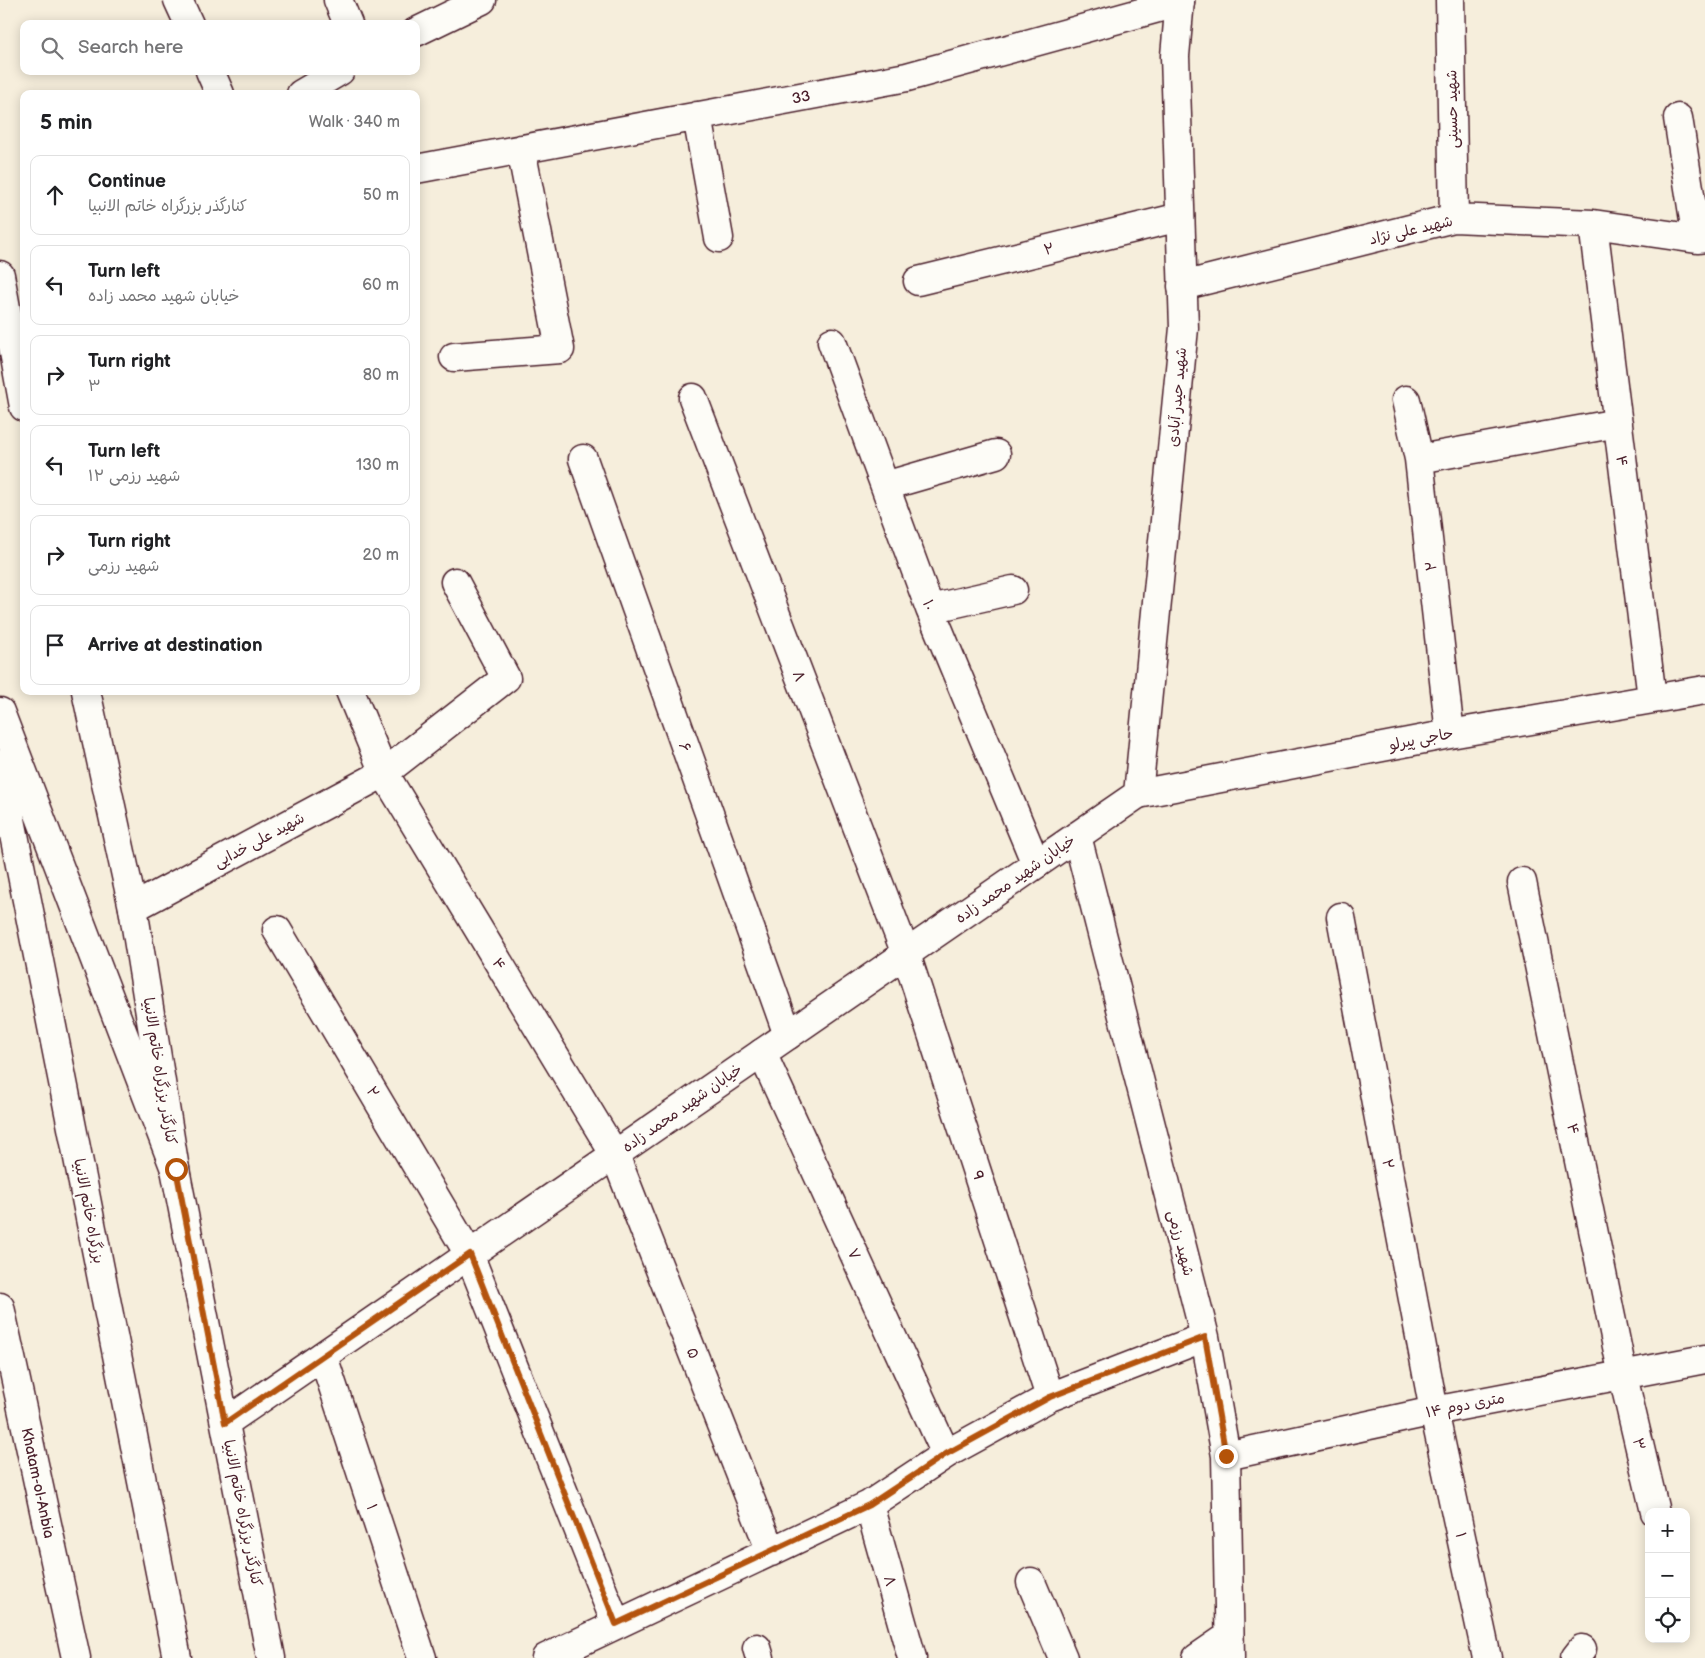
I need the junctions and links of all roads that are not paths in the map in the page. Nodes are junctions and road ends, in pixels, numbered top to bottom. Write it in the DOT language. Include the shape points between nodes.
graph roads {
  1 [pos="178,0"];
  2 [pos="338,0"];
  3 [pos="482,0"];
  4 [pos="1450,0"];
  5 [pos="1180,1"];
  6 [pos="187,20"];
  7 [pos="346,20"];
  8 [pos="420,30"];
  9 [pos="212,75"];
  10 [pos="333,75"];
  11 [pos="218,90"];
  12 [pos="308,90"];
  13 [pos="697,116"];
  14 [pos="1678,118"];
  15 [pos="522,149"];
  16 [pos="420,168"];
  17 [pos="1180,217"];
  18 [pos="1454,218"];
  19 [pos="1593,224"];
  20 [pos="719,238"];
  21 [pos="1701,238"];
  22 [pos="0,275"];
  23 [pos="918,281"];
  24 [pos="1182,286"];
  25 [pos="832,342"];
  26 [pos="454,357"];
  27 [pos="20,385"];
  28 [pos="693,398"];
  29 [pos="1406,400"];
  30 [pos="1618,422"];
  31 [pos="996,454"];
  32 [pos="583,459"];
  33 [pos="1419,459"];
  34 [pos="885,486"];
  35 [pos="455,582"];
  36 [pos="1013,590"];
  37 [pos="930,609"];
  38 [pos="1705,690"];
  39 [pos="87,695"];
  40 [pos="352,695"];
  41 [pos="1652,698"];
  42 [pos="0,712"];
  43 [pos="1450,734"];
  44 [pos="0,764"];
  45 [pos="384,773"];
  46 [pos="1138,794"];
  47 [pos="1077,836"];
  48 [pos="1036,864"];
  49 [pos="1522,882"];
  50 [pos="133,908"];
  51 [pos="1342,917"];
  52 [pos="277,930"];
  53 [pos="906,954"];
  54 [pos="788,1035"];
  55 [pos="762,1053"];
  56 [pos="615,1154"];
  57 [pos="176,1169"];
  58 [pos="470,1254"];
  59 [pos="0,1307"];
  60 [pos="1205,1337"];
  61 [pos="322,1356"];
  62 [pos="1705,1359"];
  63 [pos="1623,1376"];
  64 [pos="1050,1397"];
  65 [pos="1434,1411"];
  66 [pos="225,1423"];
  67 [pos="946,1454"];
  68 [pos="1226,1456"];
  69 [pos="869,1505"];
  70 [pos="1654,1508"];
  71 [pos="770,1552"];
  72 [pos="1031,1582"];
  73 [pos="616,1624"];
  74 [pos="1229,1647"];
  75 [pos="76,1658"];
  76 [pos="177,1658"];
  77 [pos="271,1658"];
  78 [pos="422,1658"];
  79 [pos="546,1658"];
  80 [pos="912,1658"];
  81 [pos="1063,1658"];
  82 [pos="1197,1658"];
  83 [pos="1487,1658"];
  1 -- 6 [label="main road"];
  2 -- 7 [label="main road"];
  3 -- 8 [label="main road"];
  4 -- 18 [label="main road, شهید حسینی"];
  5 -- 13 [label="main road, 33" via="908,77"];
  5 -- 17 [label="main road, شهید حیدر آبادی" via="1175,56"];
  9 -- 11 [label="main road"];
  10 -- 12 [label="main road"];
  13 -- 15 [label="main road, 33"];
  13 -- 20 [label="main road"];
  14 -- 21 [label="main road"];
  15 -- 16 [label="main road, 33"];
  15 -- 26 [label="main road" via="560,350"];
  17 -- 23 [label="main road, ۲"];
  17 -- 24 [label="main road, شهید حیدر آبادی"];
  18 -- 19 [label="main road, شهید علی نژاد"];
  18 -- 24 [label="main road, شهید علی نژاد"];
  19 -- 21 [label="main road, شهید علی نژاد"];
  19 -- 30 [label="main road, ۴"];
  22 -- 27 [label="main road"];
  24 -- 46 [label="main road, شهید حیدر آبادی" via="1184,328"];
  25 -- 34 [label="main road, ۱۰"];
  28 -- 53 [label="main road, ۸"];
  29 -- 33 [label="main road, ۲"];
  30 -- 33 [label="main road"];
  30 -- 41 [label="main road, ۴"];
  31 -- 34 [label="main road"];
  32 -- 54 [label="main road, ۶"];
  33 -- 43 [label="main road, ۲"];
  34 -- 37 [label="main road, ۱۰"];
  35 -- 45 [label="main road, شهید علی خدایی" via="506,678"];
  36 -- 37 [label="main road"];
  37 -- 48 [label="main road, ۱۰"];
  38 -- 41 [label="main road, حاجی پیرلو"];
  39 -- 50 [label="main road, کنارگذر بزرگراه خاتم الانبیا"];
  40 -- 45 [label="main road, ۴"];
  41 -- 43 [label="main road, حاجی پیرلو"];
  42 -- 57 [label="main road"];
  43 -- 46 [label="main road, حاجی پیرلو"];
  44 -- 76 [label="main road, بزرگراه خاتم الانبیا"];
  45 -- 50 [label="main road, شهید علی خدایی"];
  45 -- 56 [label="main road, ۴"];
  46 -- 47 [label="main road, خیابان شهید محمد زاده"];
  47 -- 48 [label="main road, خیابان شهید محمد زاده"];
  47 -- 60 [label="main road, شهید رزمی"];
  48 -- 53 [label="main road, خیابان شهید محمد زاده"];
  49 -- 63 [label="main road, ۴"];
  50 -- 57 [label="main road, کنارگذر بزرگراه خاتم الانبیا"];
  51 -- 65 [label="main road, ۲"];
  52 -- 58 [label="main road, ۲"];
  53 -- 54 [label="main road, خیابان شهید محمد زاده"];
  53 -- 64 [label="main road, 9"];
  54 -- 55 [label="main road, خیابان شهید محمد زاده"];
  55 -- 56 [label="main road, خیابان شهید محمد زاده"];
  55 -- 67 [label="main road, ۷"];
  56 -- 58 [label="main road, خیابان شهید محمد زاده"];
  56 -- 71 [label="main road, ۵"];
  57 -- 66 [label="main road, کنارگذر بزرگراه خاتم الانبیا"];
  58 -- 61 [label="main road, خیابان شهید محمد زاده"];
  58 -- 73 [label="main road"];
  59 -- 75 [label="main road, Khatam-ol-Anbia"];
  60 -- 64 [label="main road"];
  60 -- 68 [label="main road, شهید رزمی"];
  61 -- 66 [label="main road, خیابان شهید محمد زاده"];
  61 -- 78 [label="main road, ۱"];
  62 -- 63 [label="main road, ۱۴ متری دوم"];
  63 -- 65 [label="main road, ۱۴ متری دوم"];
  63 -- 70 [label="main road, ۳"];
  64 -- 67 [label="main road"];
  65 -- 68 [label="main road, ۱۴ متری دوم"];
  65 -- 83 [label="main road, ۱"];
  66 -- 77 [label="main road, کنارگذر بزرگراه خاتم الانبیا"];
  67 -- 69 [label="main road"];
  68 -- 74 [label="main road, شهید رزمی"];
  69 -- 71 [label="main road"];
  69 -- 80 [label="main road, ۸"];
  71 -- 73 [label="main road"];
  72 -- 81 [label="main road"];
  73 -- 79 [label="main road"];
  74 -- 82 [label="main road"];
}
